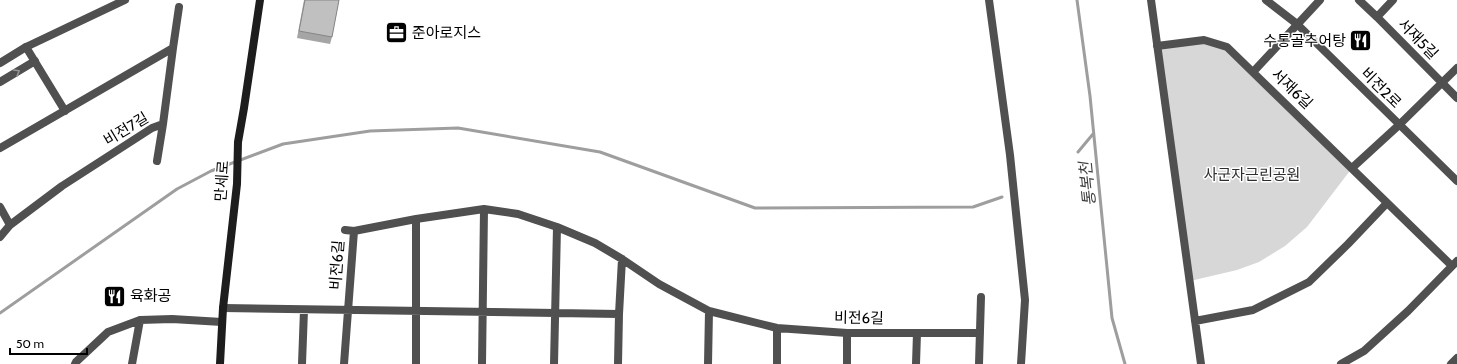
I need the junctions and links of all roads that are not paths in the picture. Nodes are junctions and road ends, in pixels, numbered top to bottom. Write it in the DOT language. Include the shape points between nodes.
graph roads {
  1 [pos="125,0"];
  2 [pos="260,0"];
  3 [pos="989,0"];
  4 [pos="1151,0"];
  5 [pos="1266,0"];
  6 [pos="1320,0"];
  7 [pos="1358,0"];
  8 [pos="1393,0"];
  9 [pos="179,7"];
  10 [pos="1377,16"];
  11 [pos="1297,24"];
  12 [pos="1157,46"];
  13 [pos="26,47"];
  14 [pos="173,48"];
  15 [pos="35,61"];
  16 [pos="0,63"];
  17 [pos="1457,68"];
  18 [pos="1254,72"];
  19 [pos="0,82"];
  20 [pos="1442,84"];
  21 [pos="1457,98"];
  22 [pos="65,111"];
  23 [pos="163,124"];
  24 [pos="1399,125"];
  25 [pos="0,148"];
  26 [pos="156,161"];
  27 [pos="1352,168"];
  28 [pos="1457,181"];
  29 [pos="1387,203"];
  30 [pos="0,207"];
  31 [pos="484,209"];
  32 [pos="416,219"];
  33 [pos="10,225"];
  34 [pos="557,227"];
  35 [pos="345,230"];
  36 [pos="354,231"];
  37 [pos="0,236"];
  38 [pos="622,259"];
  39 [pos="1454,263"];
  40 [pos="981,297"];
  41 [pos="223,308"];
  42 [pos="304,310"];
  43 [pos="348,310"];
  44 [pos="709,310"];
  45 [pos="416,311"];
  46 [pos="483,312"];
  47 [pos="555,314"];
  48 [pos="619,314"];
  49 [pos="140,320"];
  50 [pos="1195,321"];
  51 [pos="222,322"];
  52 [pos="777,328"];
  53 [pos="847,333"];
  54 [pos="917,333"];
  55 [pos="980,333"];
  56 [pos="1457,358"];
  57 [pos="75,364"];
  58 [pos="132,364"];
  59 [pos="220,364"];
  60 [pos="302,364"];
  61 [pos="344,364"];
  62 [pos="416,364"];
  63 [pos="482,364"];
  64 [pos="554,364"];
  65 [pos="618,364"];
  66 [pos="708,364"];
  67 [pos="777,364"];
  68 [pos="847,364"];
  69 [pos="916,364"];
  70 [pos="979,364"];
  71 [pos="1021,364"];
  72 [pos="1201,364"];
  73 [pos="1341,364"];
  74 [pos="1451,364"];
  1 -- 13 [label="street"];
  2 -- 41 [label="main road, 만세로" via="238,142 237,184"];
  3 -- 71 [label="street" via="1010,155 1025,300"];
  4 -- 12 [label="street"];
  5 -- 11 [label="street, 비전2로"];
  6 -- 11 [label="street"];
  7 -- 10 [label="street, 서재5길"];
  8 -- 10 [label="street"];
  9 -- 14 [label="street, 비전7길"];
  10 -- 20 [label="street, 서재5길"];
  11 -- 18 [label="street"];
  11 -- 24 [label="street, 비전2로"];
  12 -- 18 [label="street, 서재6길" via="1204,40 1227,47"];
  12 -- 50 [label="street"];
  13 -- 15 [label="street"];
  13 -- 16 [label="street"];
  14 -- 22 [label="street"];
  14 -- 23 [label="street, 비전7길"];
  19 -- 15 [label="street, one-way"];
  15 -- 22 [label="street"];
  17 -- 20 [label="street"];
  18 -- 27 [label="street, 서재6길"];
  20 -- 21 [label="street, 서재5길"];
  20 -- 24 [label="street"];
  22 -- 25 [label="street"];
  23 -- 26 [label="street"];
  23 -- 33 [label="street, 비전7길" via="152,128 62,186"];
  24 -- 27 [label="street"];
  24 -- 28 [label="street, 비전2로"];
  27 -- 29 [label="street, 서재6길"];
  29 -- 39 [label="street, 서재6길"];
  29 -- 50 [label="street" via="1309,282 1253,310"];
  30 -- 33 [label="street"];
  31 -- 32 [label="street, 비전6길"];
  31 -- 34 [label="street, 비전6길" via="518,214"];
  31 -- 46 [label="street"];
  32 -- 36 [label="street, 비전6길"];
  32 -- 45 [label="street"];
  33 -- 37 [label="street, 비전7길"];
  34 -- 38 [label="street, 비전6길"];
  34 -- 47 [label="street"];
  35 -- 36 [label="street"];
  36 -- 43 [label="street, 비전6길"];
  38 -- 44 [label="street, 비전6길" via="659,284"];
  38 -- 48 [label="street"];
  39 -- 73 [label="street, 서재6길" via="1364,351"];
  40 -- 55 [label="street"];
  41 -- 42 [label="street"];
  41 -- 51 [label="main road, 만세로"];
  42 -- 43 [label="street"];
  42 -- 60 [label="street"];
  43 -- 45 [label="street"];
  43 -- 61 [label="street, 비전6길"];
  44 -- 52 [label="street, 비전6길"];
  44 -- 66 [label="street"];
  45 -- 46 [label="street"];
  45 -- 62 [label="street"];
  46 -- 47 [label="street"];
  46 -- 63 [label="street"];
  47 -- 48 [label="street"];
  47 -- 64 [label="street"];
  48 -- 65 [label="street"];
  49 -- 51 [label="street"];
  49 -- 57 [label="street" via="108,332"];
  49 -- 58 [label="street"];
  50 -- 72 [label="street"];
  51 -- 59 [label="main road, 만세로"];
  52 -- 53 [label="street, 비전6길"];
  52 -- 67 [label="street"];
  53 -- 54 [label="street, 비전6길"];
  53 -- 68 [label="street"];
  54 -- 55 [label="street, 비전6길"];
  54 -- 69 [label="street"];
  55 -- 70 [label="street"];
  56 -- 74 [label="street"];
}
